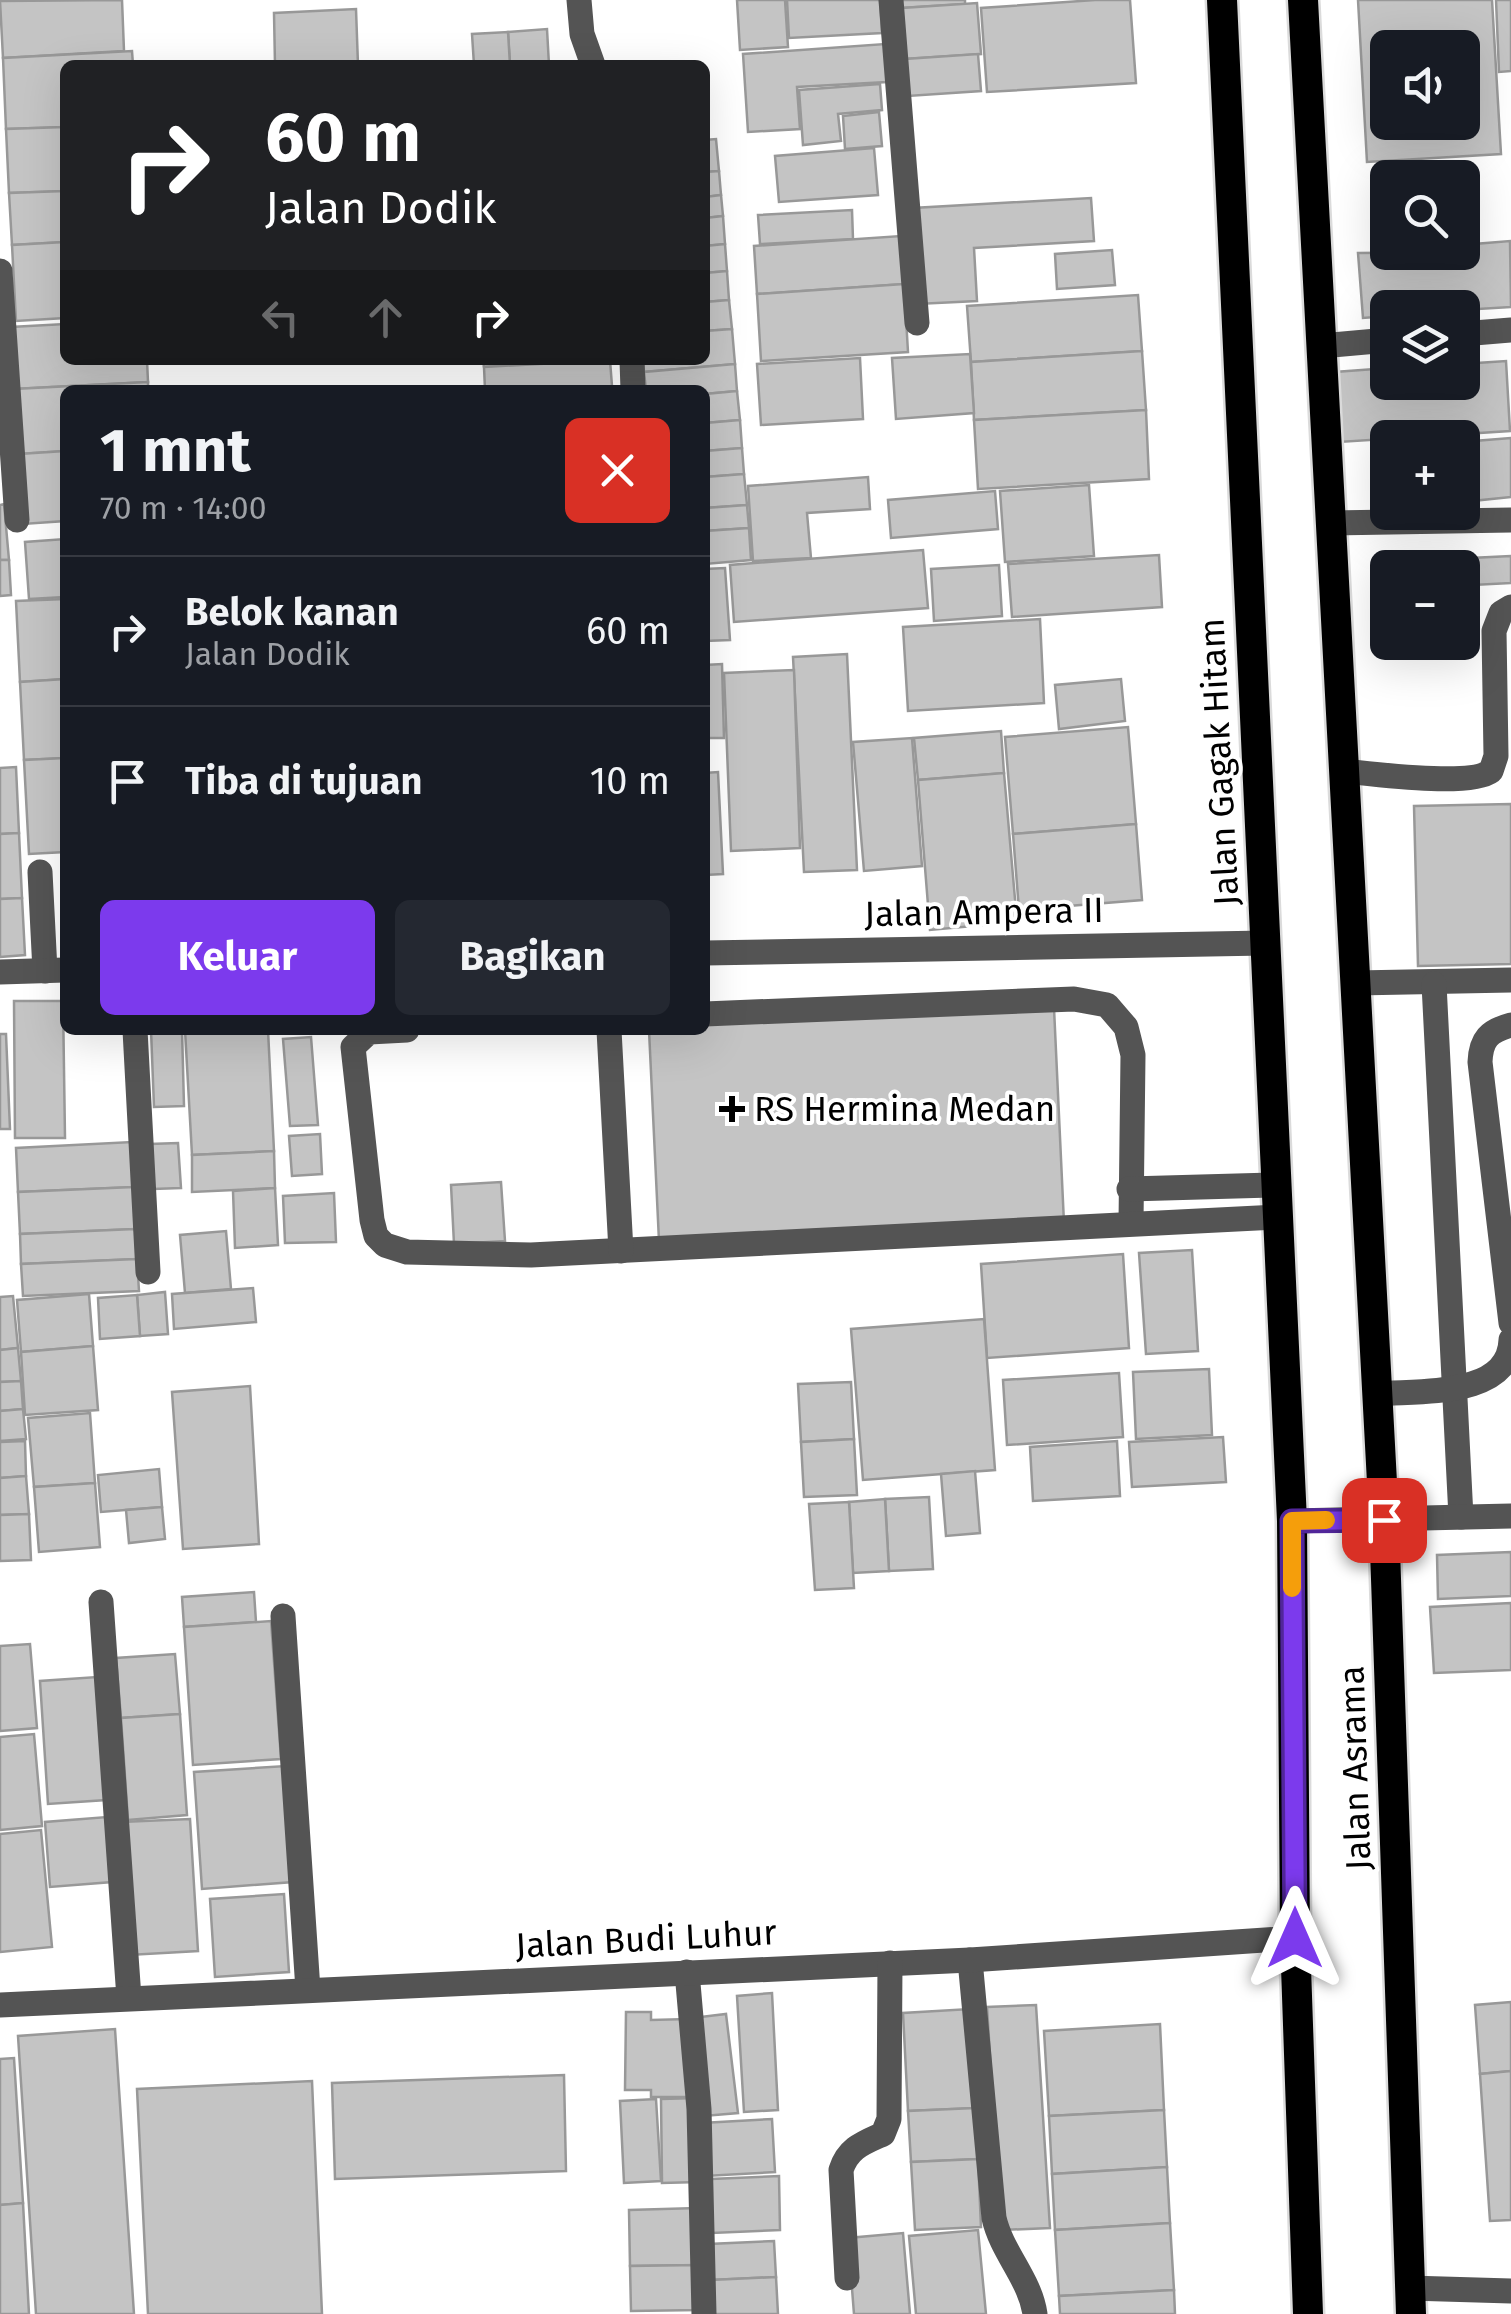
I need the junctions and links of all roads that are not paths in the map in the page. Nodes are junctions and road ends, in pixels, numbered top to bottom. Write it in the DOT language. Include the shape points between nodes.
graph roads {
  1 [pos="579,0"];
  2 [pos="891,0"];
  3 [pos="1222,0"];
  4 [pos="1303,0"];
  5 [pos="591,60"];
  6 [pos="0,271"];
  7 [pos="917,322"];
  8 [pos="1511,330"];
  9 [pos="1480,333"];
  10 [pos="1370,342"];
  11 [pos="1322,346"];
  12 [pos="16,520"];
  13 [pos="1511,520"];
  14 [pos="1331,523"];
  15 [pos="1511,607"];
  16 [pos="1344,772"];
  17 [pos="40,872"];
  18 [pos="1265,943"];
  19 [pos="710,953"];
  20 [pos="55,970"];
  21 [pos="0,972"];
  22 [pos="1511,980"];
  23 [pos="1356,983"];
  24 [pos="1434,984"];
  25 [pos="710,1014"];
  26 [pos="1511,1025"];
  27 [pos="135,1035"];
  28 [pos="366,1035"];
  29 [pos="609,1035"];
  30 [pos="1276,1185"];
  31 [pos="1129,1189"];
  32 [pos="1277,1217"];
  33 [pos="1130,1222"];
  34 [pos="621,1251"];
  35 [pos="148,1272"];
  36 [pos="1511,1323"];
  37 [pos="1511,1340"];
  38 [pos="1453,1388"];
  39 [pos="1377,1394"];
  40 [pos="1511,1516"];
  41 [pos="1461,1518"];
  42 [pos="1384,1520"];
  43 [pos="1292,1521"];
  44 [pos="101,1602"];
  45 [pos="283,1616"];
  46 [pos="1295,1938"];
  47 [pos="970,1960"];
  48 [pos="890,1963"];
  49 [pos="687,1972"];
  50 [pos="308,1990"];
  51 [pos="129,1998"];
  52 [pos="0,2005"];
  53 [pos="847,2278"];
  54 [pos="1511,2291"];
  55 [pos="1410,2301"];
  56 [pos="704,2314"];
  57 [pos="1035,2314"];
  58 [pos="1308,2314"];
  1 -- 5 [label="street"];
  2 -- 7 [label="street"];
  3 -- 18 [label="highway, Jalan Gagak Hitam"];
  4 -- 11 [label="highway"];
  6 -- 12 [label="street"];
  8 -- 9 [label="street"];
  10 -- 11 [label="street"];
  11 -- 14 [label="highway"];
  13 -- 14 [label="street"];
  14 -- 16 [label="highway"];
  15 -- 16 [label="street" via="1494,630 1492,771 1478,778"];
  16 -- 23 [label="highway"];
  17 -- 20 [label="street"];
  18 -- 19 [label="street, Jalan Ampera II"];
  18 -- 30 [label="highway, Jalan Gagak Hitam"];
  20 -- 21 [label="street"];
  22 -- 24 [label="street"];
  23 -- 24 [label="street"];
  23 -- 39 [label="highway"];
  24 -- 38 [label="street"];
  25 -- 31 [label="street" via="1074,999 1107,1005 1126,1027 1133,1055"];
  26 -- 36 [label="street" via="1484,1040 1480,1062"];
  27 -- 35 [label="street"];
  28 -- 34 [label="street" via="352,1047 372,1220 385,1245 407,1252"];
  29 -- 34 [label="street"];
  30 -- 31 [label="street"];
  30 -- 32 [label="highway, Jalan Gagak Hitam"];
  31 -- 33 [label="street"];
  32 -- 33 [label="street"];
  32 -- 43 [label="highway, Jalan Gagak Hitam"];
  33 -- 34 [label="street"];
  37 -- 38 [label="street" via="1502,1369 1479,1384"];
  38 -- 39 [label="street"];
  38 -- 41 [label="street"];
  39 -- 42 [label="highway"];
  40 -- 41 [label="street"];
  41 -- 42 [label="street"];
  42 -- 43 [label="street"];
  42 -- 55 [label="highway, Jalan Asrama"];
  43 -- 46 [label="highway, Jalan Asrama"];
  44 -- 51 [label="street"];
  45 -- 50 [label="street"];
  46 -- 47 [label="street, Jalan Budi Luhur"];
  46 -- 58 [label="highway, Jalan Asrama"];
  47 -- 48 [label="street, Jalan Budi Luhur"];
  47 -- 57 [label="street" via="994,2218"];
  48 -- 49 [label="street, Jalan Budi Luhur"];
  48 -- 53 [label="street" via="888,2129 856,2146 841,2170"];
  49 -- 50 [label="street, Jalan Budi Luhur"];
  49 -- 56 [label="street" via="700,2109"];
  50 -- 51 [label="street, Jalan Budi Luhur"];
  51 -- 52 [label="street, Jalan Budi Luhur"];
  54 -- 55 [label="street"];
}
